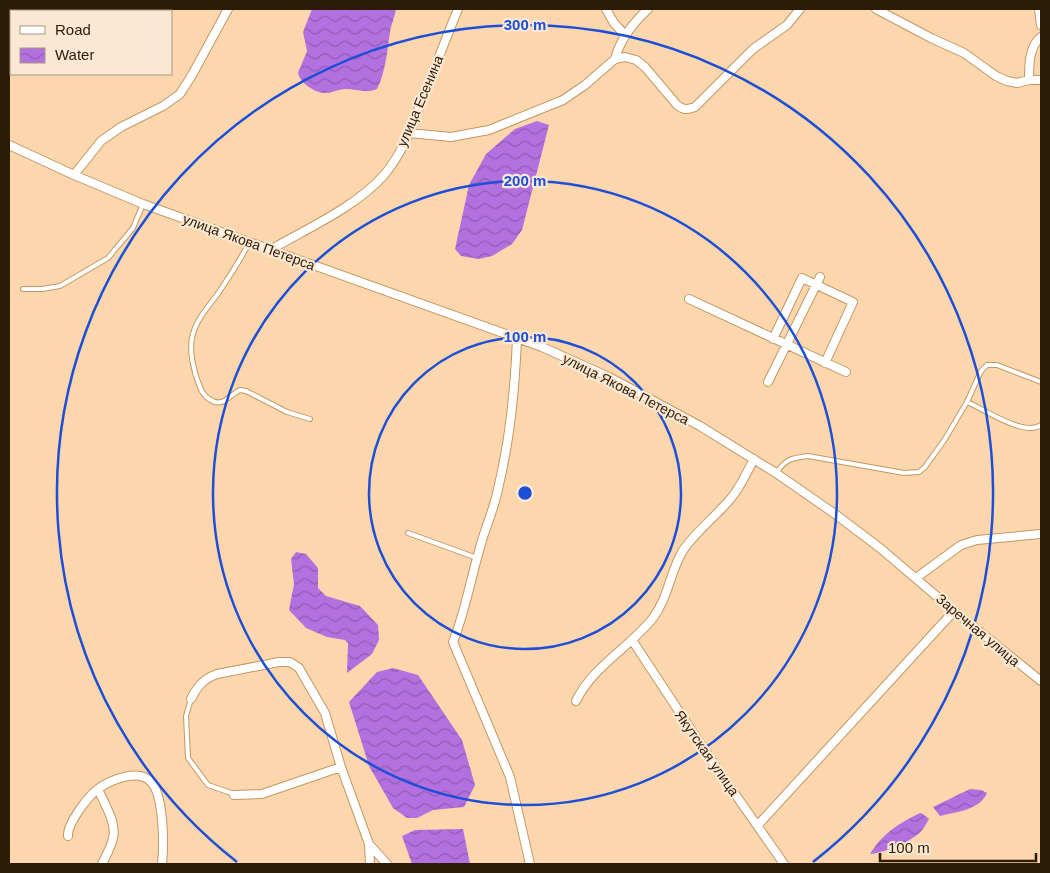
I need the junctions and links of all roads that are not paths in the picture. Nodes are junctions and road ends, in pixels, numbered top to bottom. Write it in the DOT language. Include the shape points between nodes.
graph roads {
  1 [pos="228,9"];
  2 [pos="458,9"];
  3 [pos="606,9"];
  4 [pos="648,9"];
  5 [pos="800,9"];
  6 [pos="876,9"];
  7 [pos="1039,9"];
  8 [pos="1041,25"];
  9 [pos="625,35"];
  10 [pos="1041,37"];
  11 [pos="615,59"];
  12 [pos="1029,80"];
  13 [pos="1041,80"];
  14 [pos="409,133"];
  15 [pos="9,145"];
  16 [pos="74,175"];
  17 [pos="143,204"];
  18 [pos="249,242"];
  19 [pos="270,250"];
  20 [pos="820,277"];
  21 [pos="817,285"];
  22 [pos="23,288"];
  23 [pos="689,299"];
  24 [pos="517,338"];
  25 [pos="773,339"];
  26 [pos="787,346"];
  27 [pos="826,363"];
  28 [pos="846,372"];
  29 [pos="768,382"];
  30 [pos="1041,382"];
  31 [pos="967,402"];
  32 [pos="310,419"];
  33 [pos="1041,425"];
  34 [pos="754,459"];
  35 [pos="776,474"];
  36 [pos="408,533"];
  37 [pos="1041,534"];
  38 [pos="476,558"];
  39 [pos="916,578"];
  40 [pos="954,611"];
  41 [pos="632,640"];
  42 [pos="1041,682"];
  43 [pos="191,700"];
  44 [pos="576,701"];
  45 [pos="341,767"];
  46 [pos="98,789"];
  47 [pos="234,794"];
  48 [pos="758,825"];
  49 [pos="68,836"];
  50 [pos="369,844"];
  51 [pos="102,864"];
  52 [pos="162,864"];
  53 [pos="370,864"];
  54 [pos="387,864"];
  55 [pos="530,864"];
  56 [pos="784,864"];
  1 -- 16 [label="street" via="180,94 101,141"];
  2 -- 14 [label="street, улица Есенина"];
  3 -- 9 [label="street"];
  4 -- 9 [label="street"];
  5 -- 11 [label="street" via="787,25 753,49 695,107 688,110 682,110 636,60"];
  6 -- 12 [label="street" via="964,53 996,76 1017,83"];
  7 -- 8 [label="street"];
  9 -- 11 [label="street"];
  10 -- 12 [label="street" via="1034,44"];
  11 -- 14 [label="street" via="562,100 489,130 451,136"];
  12 -- 13 [label="street"];
  14 -- 19 [label="street, улица Есенина" via="395,160 368,190 334,214"];
  15 -- 16 [label="street, улица Якова Петерса"];
  16 -- 17 [label="street, улица Якова Петерса"];
  17 -- 18 [label="street, улица Якова Петерса"];
  17 -- 22 [label="lane" via="133,228 108,258 60,286"];
  18 -- 19 [label="street, улица Якова Петерса"];
  18 -- 32 [label="lane" via="192,336 197,379 201,390 213,402 223,402 240,390 246,391 287,412"];
  19 -- 24 [label="street, улица Якова Петерса"];
  20 -- 21 [label="street"];
  21 -- 25 [label="street" via="802,278"];
  21 -- 26 [label="street"];
  21 -- 27 [label="street" via="853,302"];
  23 -- 25 [label="street"];
  24 -- 34 [label="street, улица Якова Петерса" via="608,377"];
  24 -- 38 [label="street" via="504,461"];
  25 -- 26 [label="street"];
  26 -- 27 [label="street"];
  26 -- 29 [label="street"];
  27 -- 28 [label="street"];
  30 -- 31 [label="lane" via="997,364 987,365"];
  31 -- 33 [label="lane" via="1010,424 1024,428"];
  31 -- 35 [label="lane" via="945,440 919,472 904,473 808,456 783,463"];
  34 -- 35 [label="street, улица Якова Петерса"];
  34 -- 41 [label="street" via="725,506 690,541 662,604"];
  35 -- 39 [label="street, улица Якова Петерса" via="880,548"];
  36 -- 38 [label="lane"];
  37 -- 39 [label="street" via="977,540 961,545"];
  38 -- 55 [label="street" via="453,642 510,777"];
  39 -- 40 [label="street, Заречная улица"];
  40 -- 42 [label="street, Заречная улица"];
  40 -- 48 [label="street"];
  41 -- 44 [label="street" via="597,670 583,686"];
  41 -- 48 [label="street, Якутская улица"];
  43 -- 45 [label="street" via="197,686 208,677 290,662 299,668 325,713"];
  43 -- 47 [label="lane" via="186,716 188,758 208,785"];
  45 -- 47 [label="street" via="262,794"];
  45 -- 50 [label="street"];
  46 -- 49 [label="street" via="69,826"];
  46 -- 51 [label="street" via="113,825 114,836"];
  46 -- 52 [label="street" via="136,776 151,782 159,802 164,844"];
  48 -- 56 [label="street, Якутская улица"];
  50 -- 53 [label="street"];
  50 -- 54 [label="street"];
}
